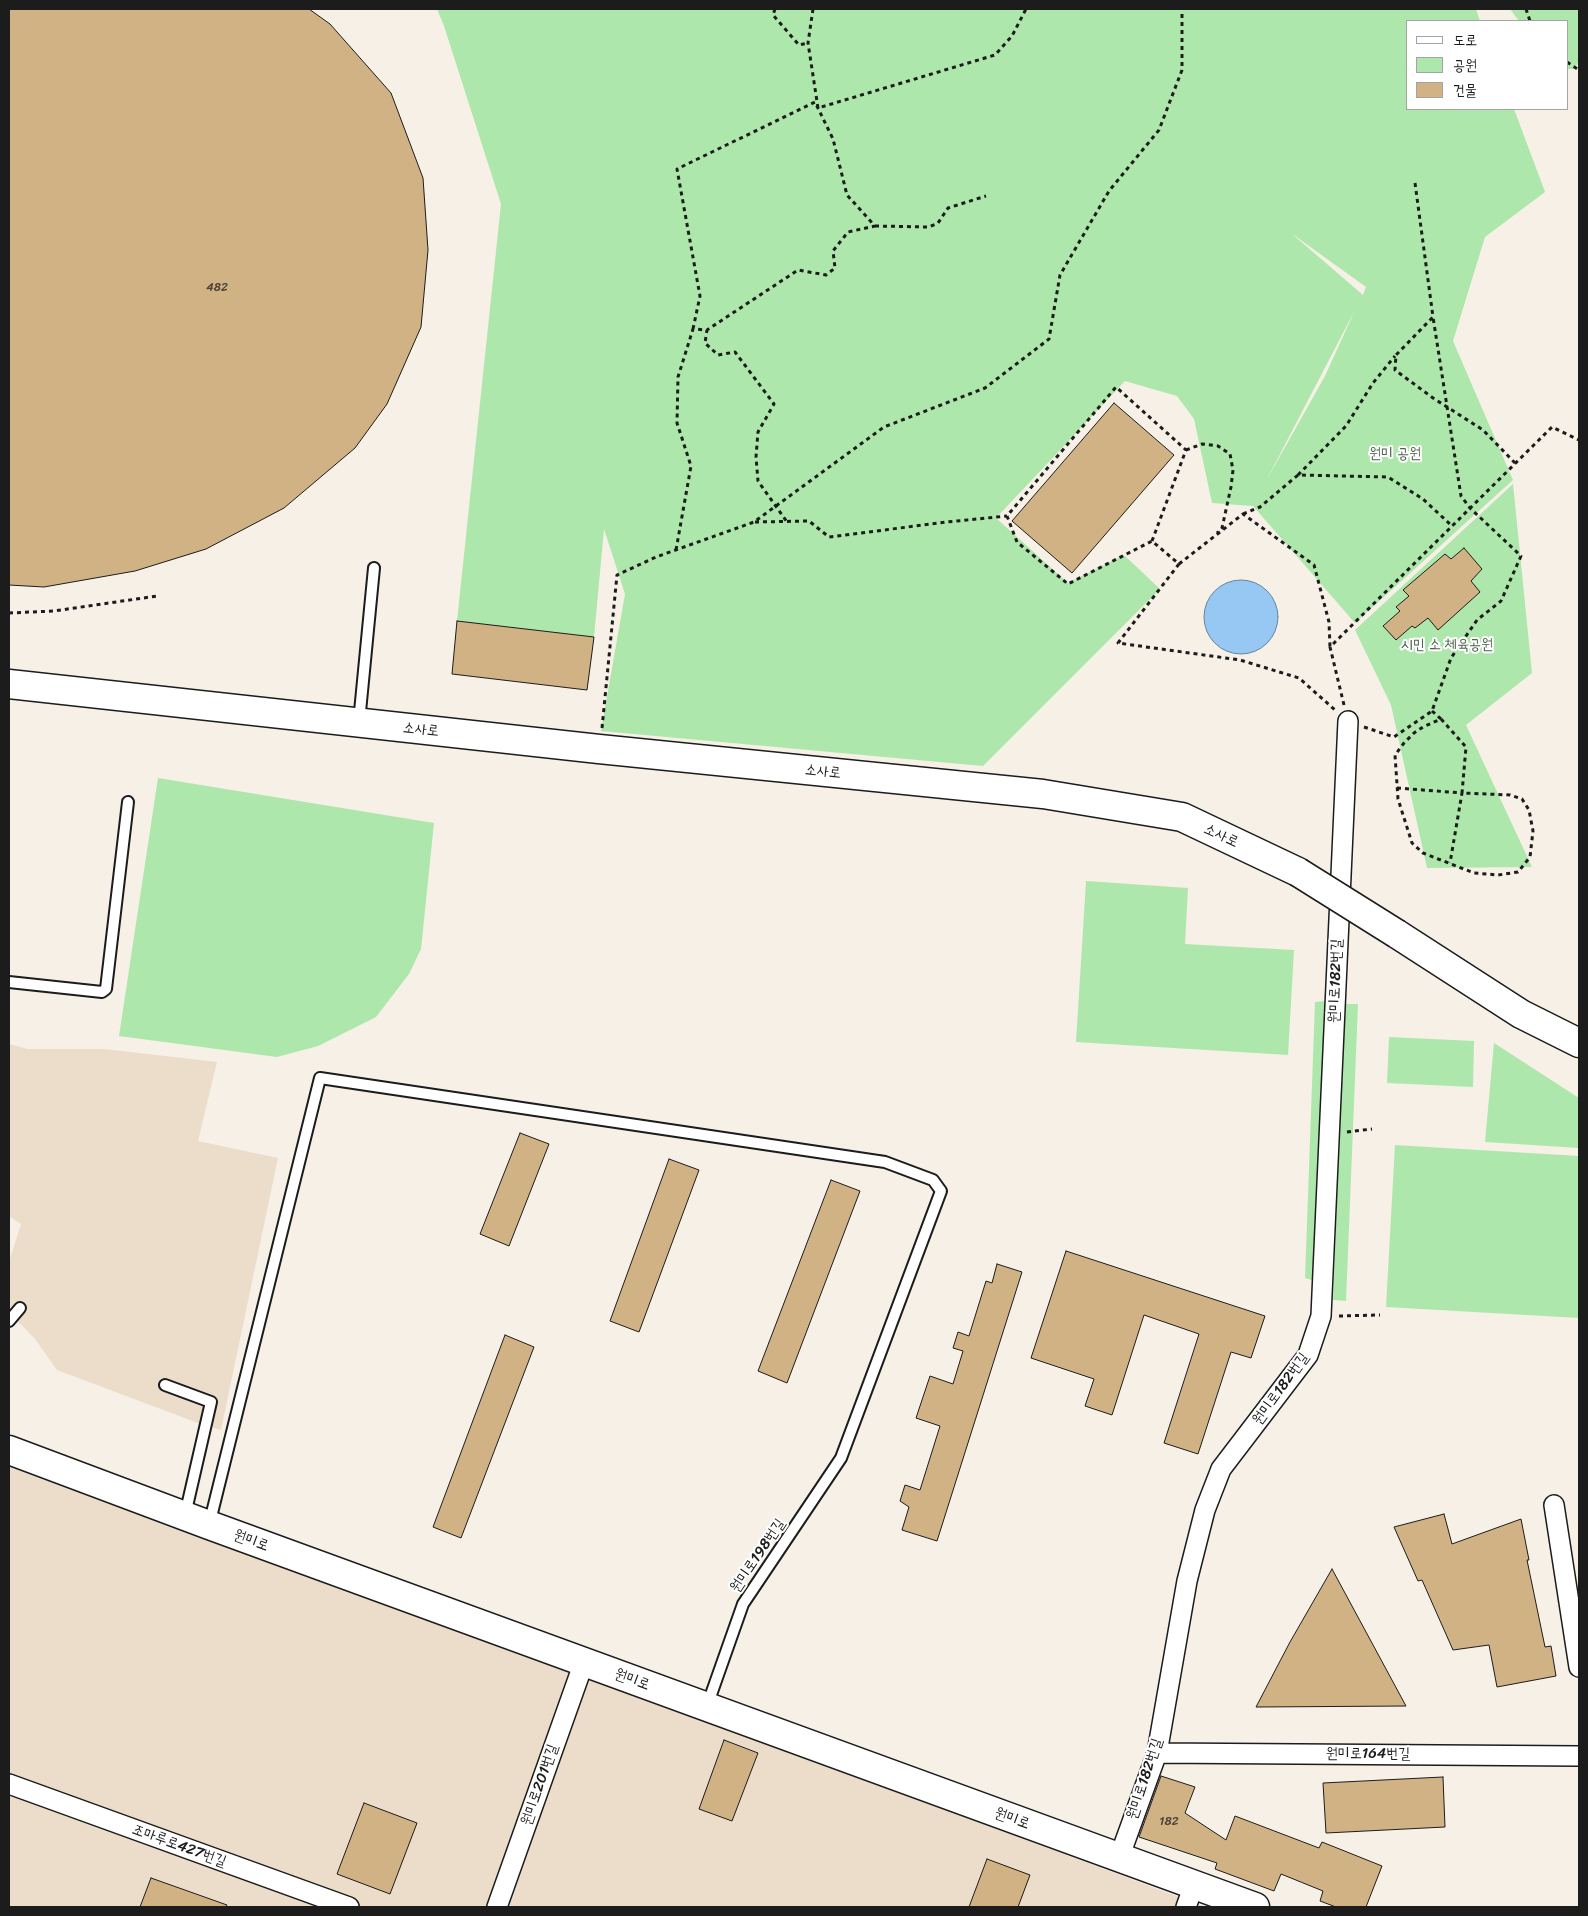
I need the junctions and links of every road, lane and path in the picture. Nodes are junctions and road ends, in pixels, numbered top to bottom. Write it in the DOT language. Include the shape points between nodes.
graph roads {
  1 [pos="775,9"];
  2 [pos="813,9"];
  3 [pos="1026,9"];
  4 [pos="1182,9"];
  5 [pos="808,43"];
  6 [pos="1568,63"];
  7 [pos="1579,70"];
  8 [pos="818,108"];
  9 [pos="1415,183"];
  10 [pos="986,196"];
  11 [pos="874,226"];
  12 [pos="1433,317"];
  13 [pos="693,329"];
  14 [pos="707,330"];
  15 [pos="1396,355"];
  16 [pos="1448,407"];
  17 [pos="1579,440"];
  18 [pos="1186,450"];
  19 [pos="1515,463"];
  20 [pos="1298,475"];
  21 [pos="1470,508"];
  22 [pos="1243,514"];
  23 [pos="1007,516"];
  24 [pos="754,522"];
  25 [pos="787,522"];
  26 [pos="1452,526"];
  27 [pos="1152,540"];
  28 [pos="1207,543"];
  29 [pos="676,550"];
  30 [pos="1180,564"];
  31 [pos="374,568"];
  32 [pos="157,596"];
  33 [pos="9,613"];
  34 [pos="1330,647"];
  35 [pos="9,684"];
  36 [pos="1432,711"];
  37 [pos="1441,719"];
  38 [pos="1348,721"];
  39 [pos="359,723"];
  40 [pos="599,749"];
  41 [pos="1396,788"];
  42 [pos="1462,793"];
  43 [pos="128,802"];
  44 [pos="1450,863"];
  45 [pos="9,982"];
  46 [pos="1579,1043"];
  47 [pos="1372,1130"];
  48 [pos="1329,1134"];
  49 [pos="20,1308"];
  50 [pos="1380,1315"];
  51 [pos="1321,1316"];
  52 [pos="9,1320"];
  53 [pos="166,1385"];
  54 [pos="9,1450"];
  55 [pos="1554,1505"];
  56 [pos="197,1521"];
  57 [pos="584,1662"];
  58 [pos="1579,1666"];
  59 [pos="707,1707"];
  60 [pos="1157,1753"];
  61 [pos="1579,1756"];
  62 [pos="9,1784"];
  63 [pos="1119,1858"];
  64 [pos="1190,1896"];
  65 [pos="349,1907"];
  66 [pos="497,1907"];
  67 [pos="1256,1907"];
  1 -- 5 [label="path" via="773,15 799,45"];
  2 -- 5 [label="path"];
  3 -- 8 [label="path" via="1012,36 995,55"];
  4 -- 24 [label="path" via="1182,70 1159,130 1109,191 1060,275 1049,340 985,388 884,427"];
  5 -- 8 [label="path"];
  6 -- 7 [label="path"];
  8 -- 11 [label="path" via="833,138 847,195"];
  8 -- 13 [label="path" via="815,102 677,169 700,296"];
  9 -- 12 [label="path"];
  10 -- 11 [label="path" via="948,208 938,224 929,227"];
  11 -- 14 [label="path" via="848,232 833,251 835,268 826,274 798,270"];
  12 -- 15 [label="path"];
  12 -- 16 [label="path"];
  13 -- 14 [label="path"];
  13 -- 29 [label="path" via="678,377 678,423 691,466"];
  14 -- 25 [label="path" via="705,343 718,355 735,352 774,404 758,432 758,481"];
  15 -- 16 [label="path" via="1395,370"];
  15 -- 20 [label="path" via="1373,383 1346,426"];
  16 -- 19 [label="path" via="1483,430"];
  16 -- 21 [label="path" via="1462,496"];
  17 -- 19 [label="path" via="1552,427"];
  18 -- 23 [label="path" via="1116,387"];
  18 -- 27 [label="path"];
  18 -- 28 [label="path" via="1202,444 1218,446 1230,454 1234,470 1222,528"];
  19 -- 21 [label="path"];
  20 -- 22 [label="path" via="1260,507"];
  20 -- 26 [label="path" via="1388,477 1423,499"];
  21 -- 26 [label="path"];
  21 -- 36 [label="path" via="1521,556 1501,601 1477,620 1451,658"];
  22 -- 28 [label="path"];
  22 -- 34 [label="path" via="1314,565 1330,622"];
  23 -- 25 [label="path" via="829,537 809,521"];
  23 -- 27 [label="path" via="1018,542 1068,584"];
  24 -- 25 [label="path"];
  24 -- 29 [label="path"];
  26 -- 34 [label="path"];
  27 -- 30 [label="path"];
  28 -- 30 [label="path"];
  29 -- 40 [label="path" via="617,575"];
  30 -- 38 [label="path" via="1118,643 1240,660 1299,678"];
  31 -- 39 [label="lane"];
  32 -- 33 [label="path" via="54,611"];
  34 -- 38 [label="path"];
  35 -- 39 [label="street, 소사로"];
  36 -- 37 [label="path"];
  36 -- 38 [label="path" via="1394,737"];
  37 -- 41 [label="path" via="1414,733 1395,755"];
  37 -- 42 [label="path" via="1466,747"];
  38 -- 48 [label="street, 원미로182번길"];
  39 -- 40 [label="street, 소사로"];
  40 -- 46 [label="street, 소사로, bridge" via="1043,794 1182,818 1298,872 1522,1014"];
  41 -- 42 [label="path"];
  41 -- 44 [label="path" via="1412,843 1424,853"];
  42 -- 44 [label="path"];
  42 -- 44 [label="path" via="1510,795 1522,799 1529,810 1533,831 1530,857 1518,872 1498,875 1474,873"];
  43 -- 45 [label="lane" via="106,989 102,992"];
  47 -- 48 [label="path"];
  48 -- 51 [label="street, 원미로182번길"];
  49 -- 52 [label="lane"];
  50 -- 51 [label="path"];
  51 -- 60 [label="street, 원미로182번길" via="1308,1355 1221,1469 1205,1510 1187,1581"];
  53 -- 56 [label="lane" via="211,1402"];
  54 -- 56 [label="street, 원미로"];
  55 -- 58 [label="street"];
  56 -- 57 [label="street, 원미로"];
  56 -- 59 [label="lane, 원미로198번길" via="320,1078 885,1162 934,1180 940,1191 841,1458 743,1604"];
  57 -- 59 [label="street, 원미로"];
  57 -- 66 [label="street, 원미로201번길"];
  59 -- 63 [label="street, 원미로"];
  60 -- 61 [label="street, 원미로164번길"];
  60 -- 63 [label="street, 원미로182번길"];
  62 -- 65 [label="street, 조마루로427번길"];
  63 -- 64 [label="street, 원미로"];
  64 -- 67 [label="street, 원미로"];
}
